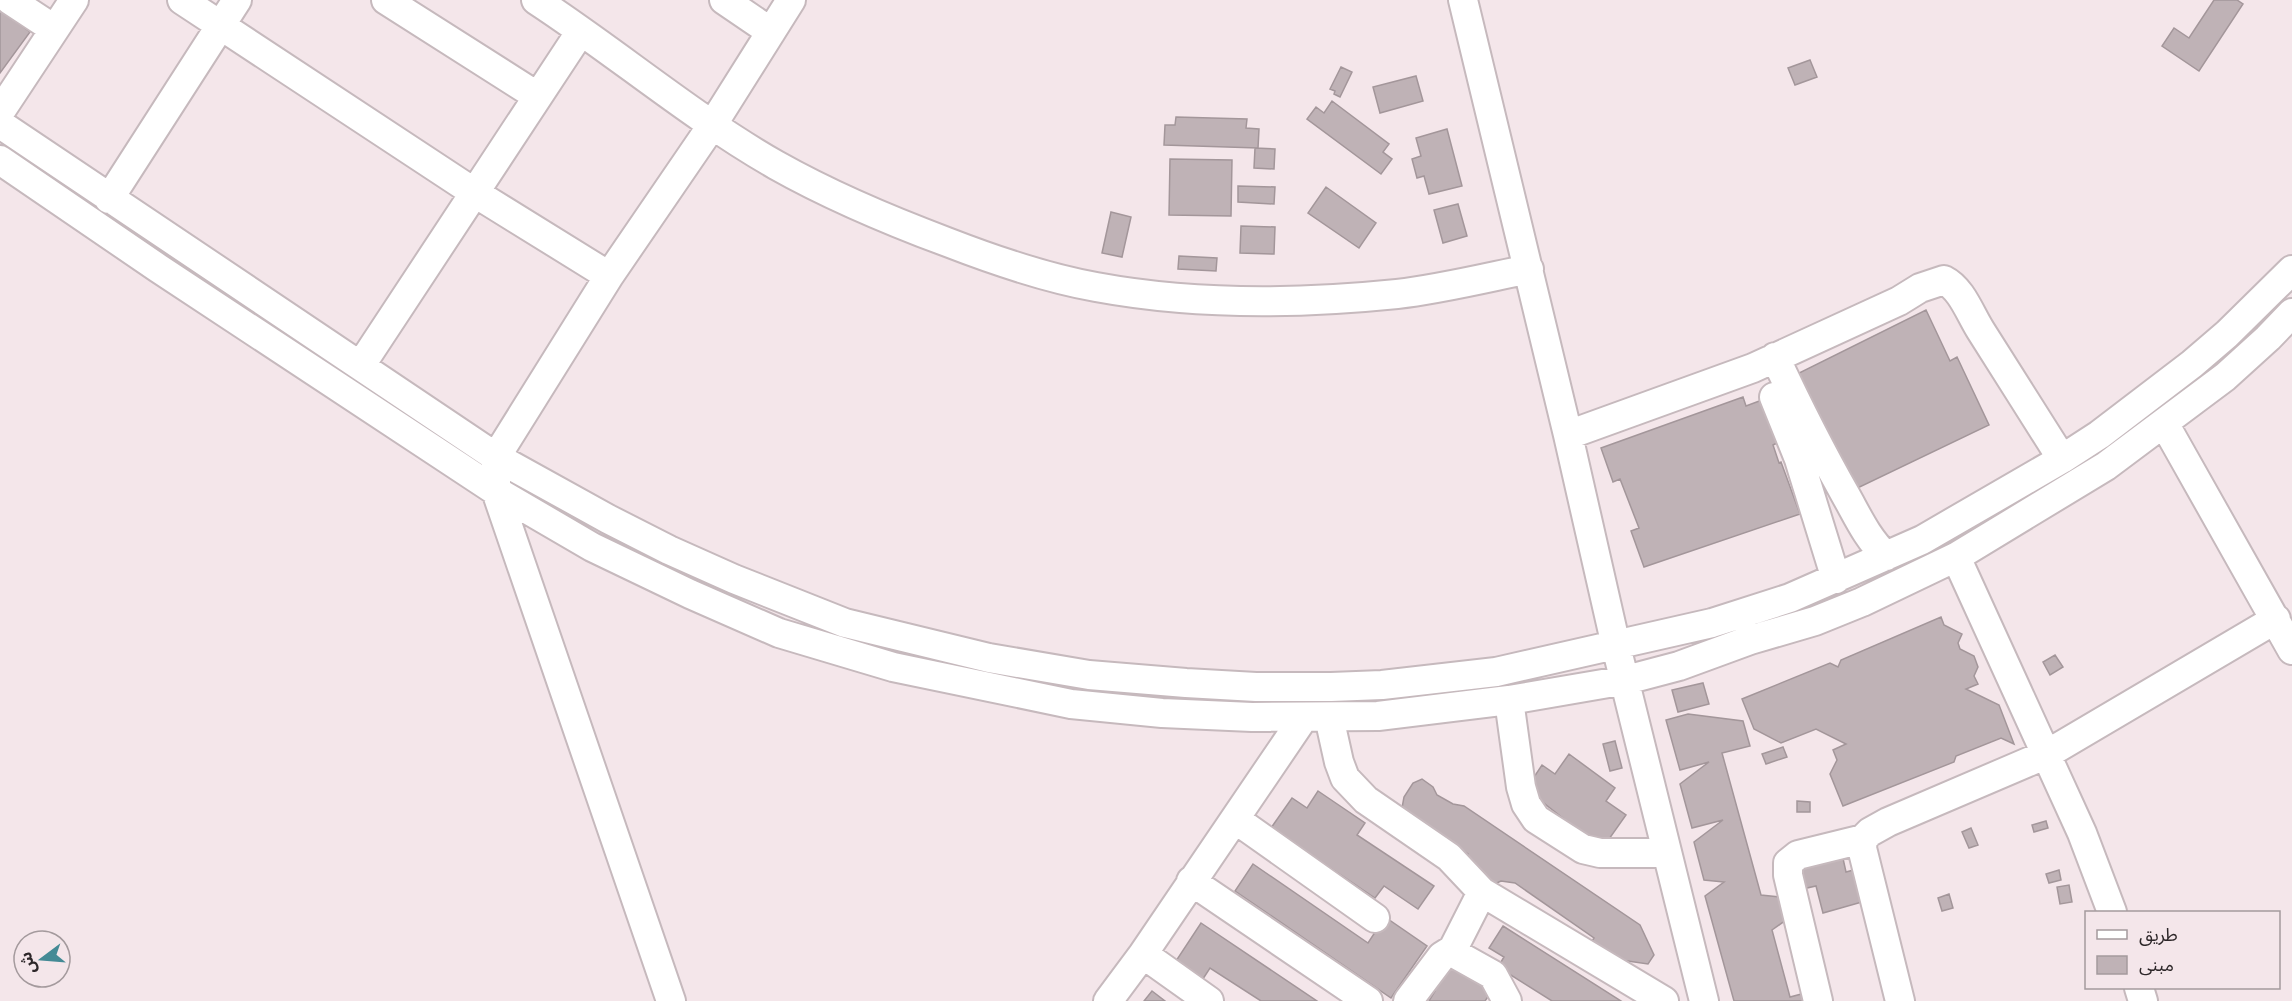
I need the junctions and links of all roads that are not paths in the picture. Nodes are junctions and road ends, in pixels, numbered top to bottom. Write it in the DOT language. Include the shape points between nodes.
graph roads {
  1 [pos="10,0"];
  2 [pos="74,0"];
  3 [pos="182,0"];
  4 [pos="237,0"];
  5 [pos="386,0"];
  6 [pos="536,0"];
  7 [pos="724,0"];
  8 [pos="791,0"];
  9 [pos="1463,0"];
  10 [pos="576,17"];
  11 [pos="221,26"];
  12 [pos="54,29"];
  13 [pos="771,32"];
  14 [pos="537,96"];
  15 [pos="0,112"];
  16 [pos="0,124"];
  17 [pos="712,124"];
  18 [pos="0,160"];
  19 [pos="475,193"];
  20 [pos="109,199"];
  21 [pos="1529,269"];
  22 [pos="2292,270"];
  23 [pos="609,276"];
  24 [pos="2292,313"];
  25 [pos="1768,361"];
  26 [pos="361,365"];
  27 [pos="2164,423"];
  28 [pos="1569,435"];
  29 [pos="1810,455"];
  30 [pos="496,457"];
  31 [pos="2062,459"];
  32 [pos="456,464"];
  33 [pos="496,490"];
  34 [pos="1886,556"];
  35 [pos="1956,557"];
  36 [pos="1836,579"];
  37 [pos="2276,619"];
  38 [pos="1616,646"];
  39 [pos="2292,650"];
  40 [pos="1626,680"];
  41 [pos="1509,700"];
  42 [pos="1316,717"];
  43 [pos="2047,754"];
  44 [pos="1235,819"];
  45 [pos="1863,839"];
  46 [pos="1667,853"];
  47 [pos="1191,881"];
  48 [pos="1482,892"];
  49 [pos="2112,911"];
  50 [pos="1375,918"];
  51 [pos="1452,951"];
  52 [pos="1143,954"];
  53 [pos="671,1001"];
  54 [pos="1108,1001"];
  55 [pos="1209,1001"];
  56 [pos="1368,1001"];
  57 [pos="1408,1001"];
  58 [pos="1507,1001"];
  59 [pos="1664,1001"];
  60 [pos="1704,1001"];
  61 [pos="1818,1001"];
  62 [pos="1900,1001"];
  1 -- 12 [label="street"];
  2 -- 12 [label="street"];
  3 -- 11 [label="street"];
  4 -- 11 [label="street"];
  5 -- 14 [label="street"];
  6 -- 10 [label="street"];
  7 -- 13 [label="street"];
  8 -- 13 [label="street"];
  9 -- 21 [label="street"];
  10 -- 14 [label="street"];
  10 -- 17 [label="street"];
  11 -- 19 [label="street"];
  11 -- 20 [label="street"];
  12 -- 15 [label="street"];
  13 -- 17 [label="street"];
  14 -- 19 [label="street"];
  16 -- 20 [label="street"];
  17 -- 21 [label="street" via="776,165 883,217 976,254 1096,287 1242,300 1325,300 1399,294"];
  17 -- 23 [label="street"];
  18 -- 32 [label="street"];
  19 -- 23 [label="street"];
  19 -- 26 [label="street"];
  20 -- 26 [label="street"];
  21 -- 28 [label="street"];
  22 -- 31 [label="street" via="2192,364"];
  23 -- 30 [label="street"];
  24 -- 27 [label="street" via="2224,377"];
  25 -- 28 [label="street"];
  25 -- 29 [label="street"];
  25 -- 31 [label="street" via="1944,280 1958,291"];
  26 -- 30 [label="street"];
  27 -- 35 [label="street" via="2106,466"];
  27 -- 37 [label="street"];
  28 -- 38 [label="street"];
  29 -- 34 [label="street" via="1870,541"];
  29 -- 36 [label="street"];
  30 -- 32 [label="street"];
  30 -- 33 [label="street"];
  30 -- 38 [label="street" via="669,550 845,623 980,655 1089,675 1256,687 1383,685 1496,672"];
  31 -- 34 [label="street" via="1962,519"];
  32 -- 33 [label="street"];
  33 -- 42 [label="street" via="592,547 690,594 779,633 893,667 1071,704 1162,713"];
  33 -- 53 [label="street"];
  34 -- 36 [label="street"];
  35 -- 40 [label="street" via="1815,621"];
  35 -- 43 [label="street"];
  36 -- 38 [label="street" via="1722,620"];
  37 -- 39 [label="street"];
  37 -- 43 [label="street"];
  38 -- 40 [label="street"];
  40 -- 41 [label="street"];
  40 -- 46 [label="street"];
  41 -- 42 [label="street" via="1378,716"];
  41 -- 46 [label="street" via="1521,787 1536,819 1583,849 1600,853"];
  42 -- 44 [label="street"];
  42 -- 48 [label="street" via="1354,789 1449,857"];
  43 -- 45 [label="street" via="1888,822"];
  43 -- 49 [label="street"];
  44 -- 47 [label="street"];
  44 -- 50 [label="street"];
  45 -- 61 [label="street" via="1798,855 1788,863"];
  45 -- 62 [label="street"];
  46 -- 60 [label="street"];
  47 -- 52 [label="street"];
  47 -- 56 [label="street"];
  48 -- 51 [label="street"];
  48 -- 59 [label="street"];
  51 -- 57 [label="street" via="1442,956"];
  51 -- 58 [label="street" via="1493,975"];
  52 -- 54 [label="street"];
  52 -- 55 [label="street"];
}
